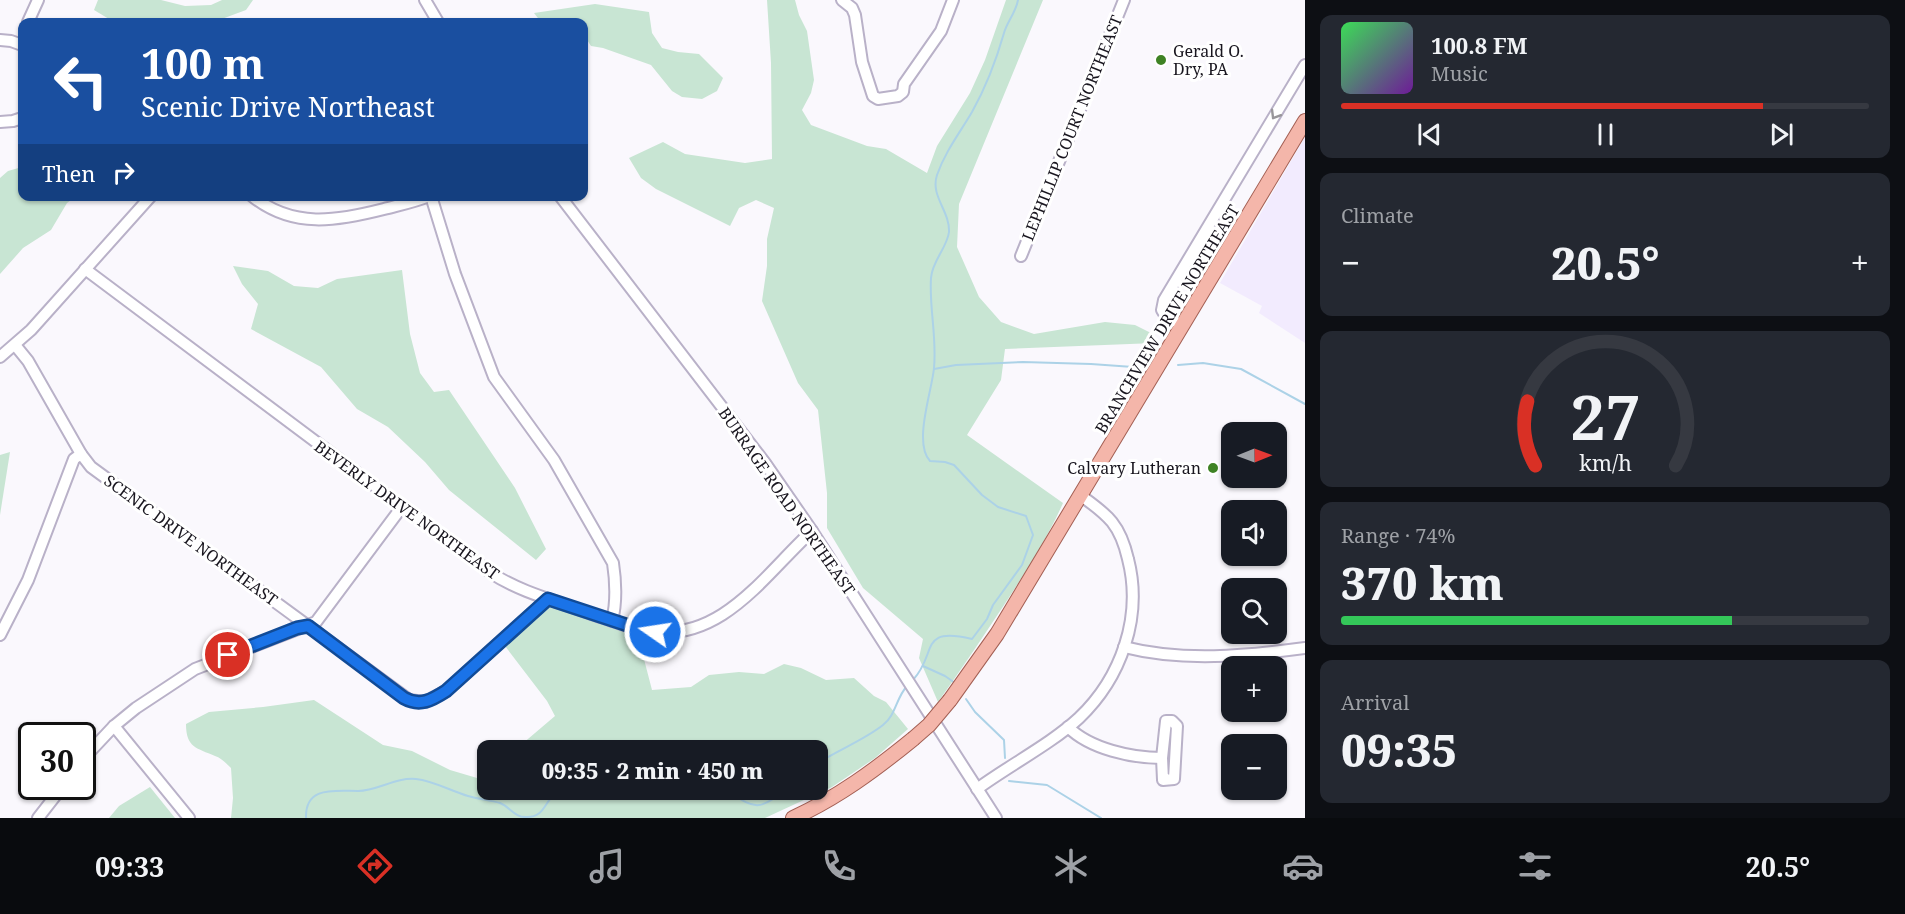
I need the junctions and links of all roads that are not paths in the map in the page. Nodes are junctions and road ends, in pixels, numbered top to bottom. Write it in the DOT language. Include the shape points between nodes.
graph roads {
  1 [pos="38,0"];
  2 [pos="424,0"];
  3 [pos="842,0"];
  4 [pos="953,0"];
  5 [pos="1124,0"];
  6 [pos="30,18"];
  7 [pos="435,18"];
  8 [pos="0,40"];
  9 [pos="18,41"];
  10 [pos="1305,65"];
  11 [pos="18,120"];
  12 [pos="0,122"];
  13 [pos="1305,122"];
  14 [pos="147,201"];
  15 [pos="259,201"];
  16 [pos="411,201"];
  17 [pos="432,201"];
  18 [pos="564,201"];
  19 [pos="1021,256"];
  20 [pos="86,269"];
  21 [pos="1181,324"];
  22 [pos="15,345"];
  23 [pos="0,357"];
  24 [pos="81,454"];
  25 [pos="1080,495"];
  26 [pos="401,508"];
  27 [pos="812,531"];
  28 [pos="548,599"];
  29 [pos="612,621"];
  30 [pos="308,626"];
  31 [pos="0,635"];
  32 [pos="1124,647"];
  33 [pos="1305,648"];
  34 [pos="114,726"];
  35 [pos="1068,727"];
  36 [pos="96,745"];
  37 [pos="1162,758"];
  38 [pos="977,789"];
  39 [pos="52,800"];
  40 [pos="38,818"];
  41 [pos="189,818"];
  42 [pos="793,818"];
  43 [pos="996,818"];
  1 -- 6 [label="street"];
  2 -- 7 [label="street"];
  3 -- 4 [label="street" via="855,15 862,62 873,96 878,99 903,92 904,84 941,31"];
  5 -- 19 [label="street, LEPHILLIP COURT NORTHEAST"];
  8 -- 9 [label="street"];
  10 -- 21 [label="street, one-way" via="1164,300 1165,315"];
  11 -- 12 [label="street"];
  13 -- 21 [label="main road, BRANCHVIEW DRIVE NORTHEAST"];
  14 -- 20 [label="street"];
  15 -- 16 [label="street" via="285,214 313,220 347,218"];
  17 -- 29 [label="street" via="494,376 554,460 613,563 616,598"];
  18 -- 27 [label="street, BURRAGE ROAD NORTHEAST" via="765,463"];
  20 -- 22 [label="street"];
  20 -- 26 [label="street, BEVERLY DRIVE NORTHEAST"];
  21 -- 25 [label="main road, BRANCHVIEW DRIVE NORTHEAST"];
  22 -- 23 [label="street"];
  22 -- 24 [label="street, SCENIC DRIVE NORTHEAST"];
  24 -- 30 [label="street, SCENIC DRIVE NORTHEAST" via="91,466"];
  24 -- 31 [label="street" via="74,459 28,580"];
  25 -- 32 [label="street" via="1107,516 1125,546 1132,598"];
  25 -- 42 [label="main road, BRANCHVIEW DRIVE NORTHEAST, bridge" via="997,634 929,725 863,778"];
  26 -- 28 [label="street, BEVERLY DRIVE NORTHEAST" via="502,581"];
  26 -- 30 [label="street" via="320,617"];
  27 -- 29 [label="street, BEVERLY DRIVE NORTHEAST" via="739,604 701,625 655,632"];
  27 -- 38 [label="street, BURRAGE ROAD NORTHEAST"];
  28 -- 29 [label="street, BEVERLY DRIVE NORTHEAST"];
  28 -- 30 [label="street, SCENIC DRIVE NORTHEAST" via="446,691 425,702 404,698"];
  30 -- 34 [label="street" via="195,669"];
  32 -- 33 [label="street" via="1221,657"];
  32 -- 35 [label="street" via="1099,695"];
  34 -- 36 [label="street"];
  34 -- 41 [label="street"];
  35 -- 37 [label="street" via="1089,742 1136,757"];
  35 -- 38 [label="street"];
  37 -- 37 [label="street" via="1163,780 1174,779 1177,726 1172,721 1166,722"];
  38 -- 43 [label="street, BURRAGE ROAD NORTHEAST"];
  39 -- 40 [label="street"];
}
